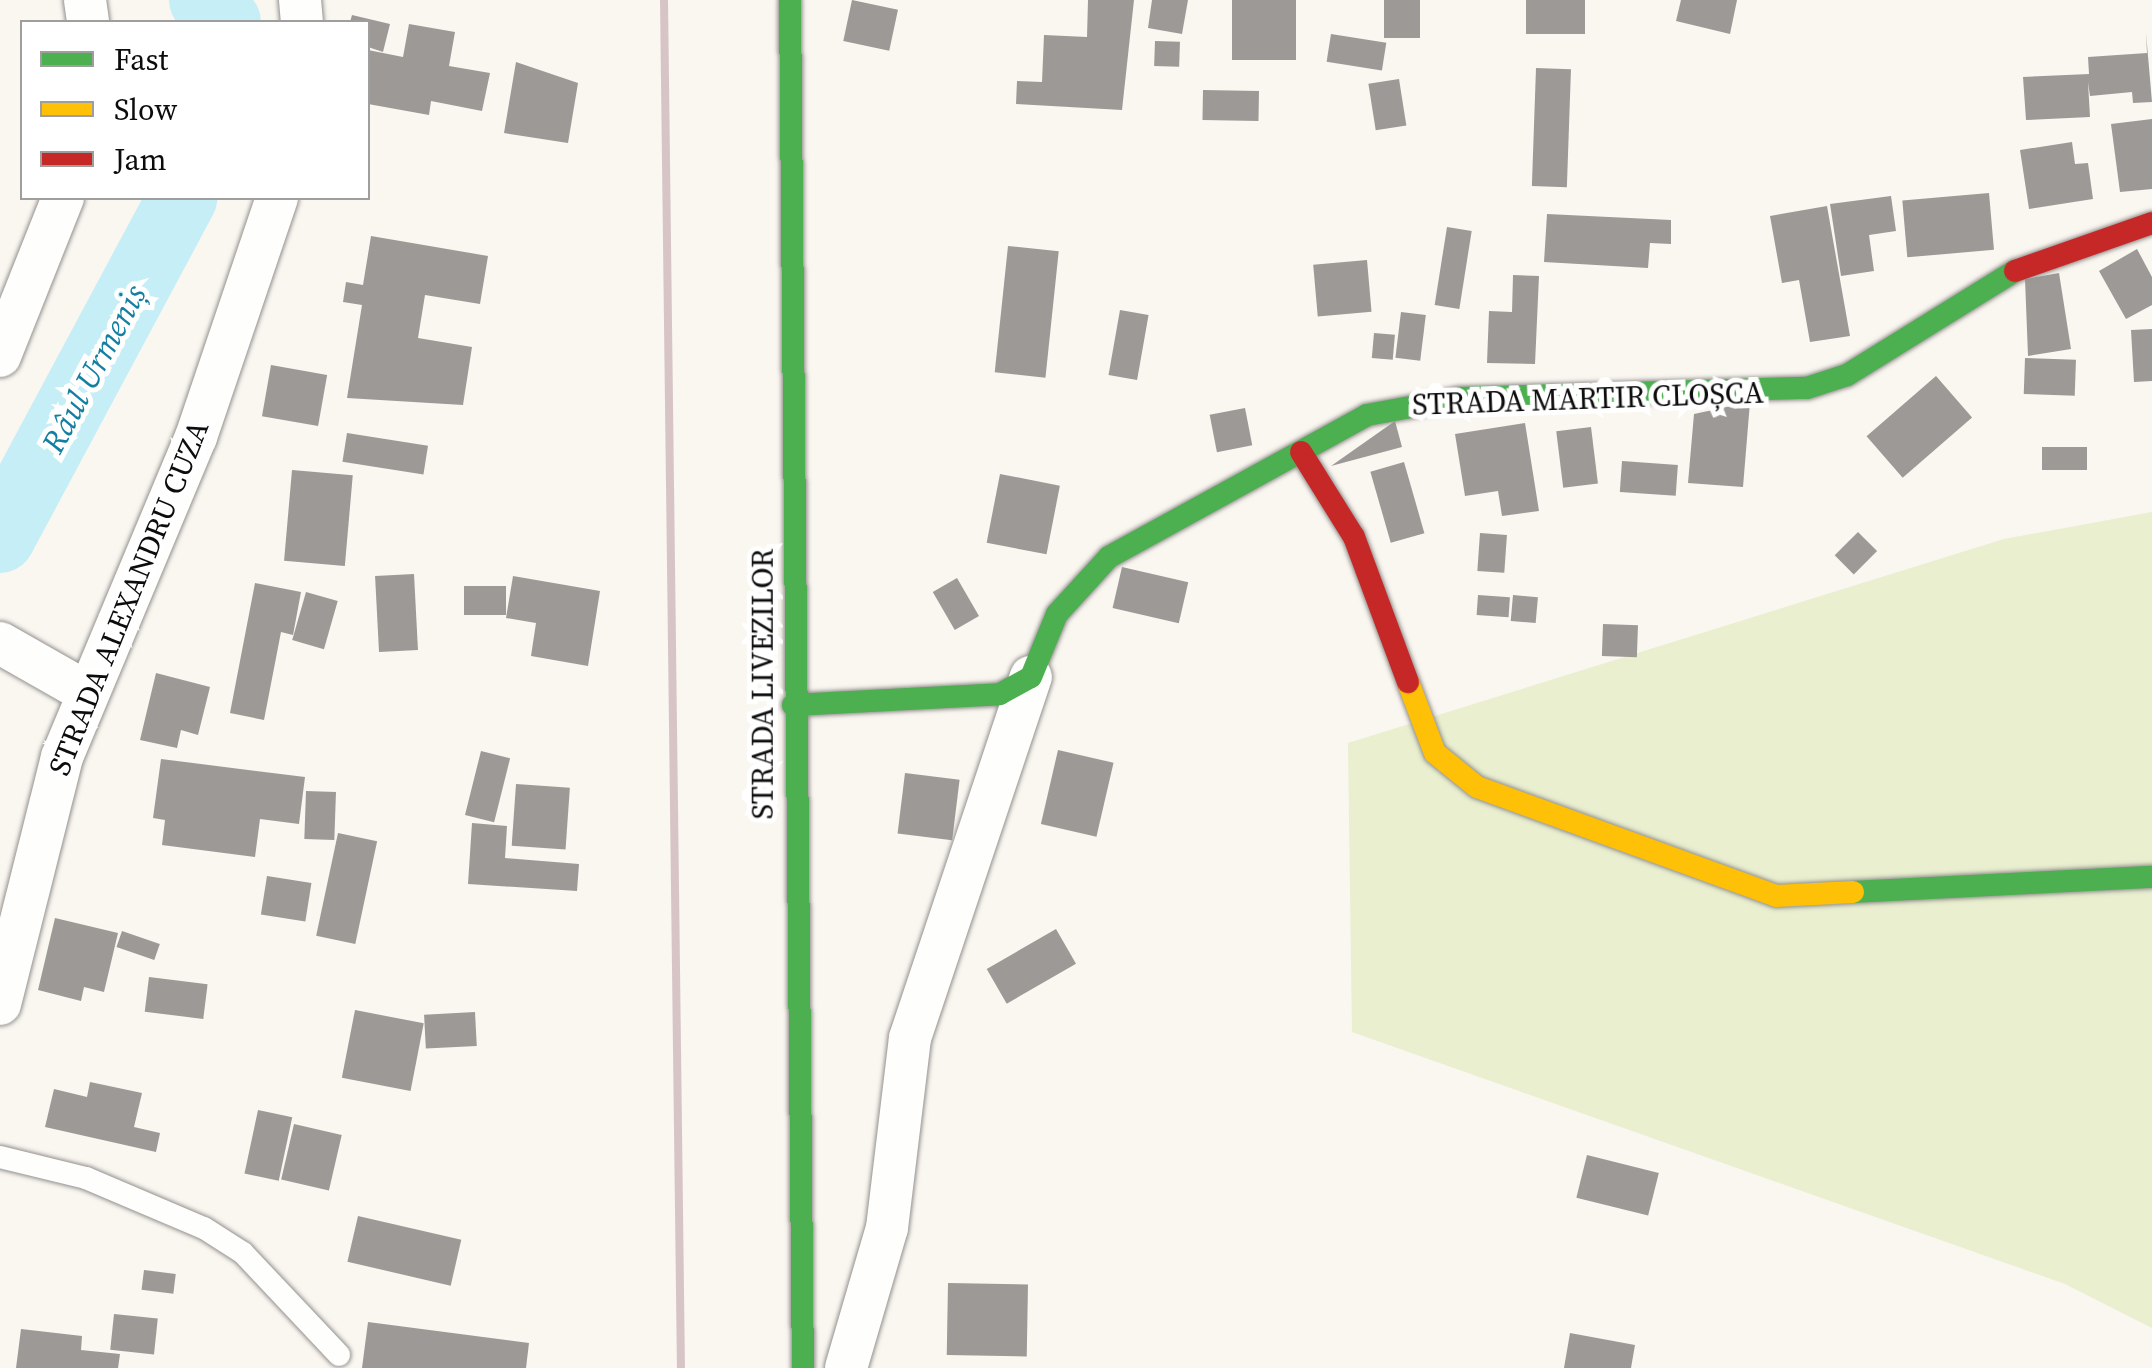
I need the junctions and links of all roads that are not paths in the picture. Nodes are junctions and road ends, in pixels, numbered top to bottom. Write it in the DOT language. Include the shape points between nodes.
graph roads {
  1 [pos="790,0"];
  2 [pos="62,200"];
  3 [pos="276,200"];
  4 [pos="2152,223"];
  5 [pos="0,356"];
  6 [pos="1301,452"];
  7 [pos="0,643"];
  8 [pos="1031,677"];
  9 [pos="88,692"];
  10 [pos="794,705"];
  11 [pos="2152,877"];
  12 [pos="0,1004"];
  13 [pos="0,1157"];
  14 [pos="340,1355"];
  15 [pos="803,1368"];
  16 [pos="846,1368"];
  1 -- 10 [label="street, STRADA LIVEZILOR"];
  2 -- 5 [label="street"];
  3 -- 9 [label="street, STRADA ALEXANDRU CUZA" via="196,437"];
  4 -- 6 [label="street, STRADA MARTIR CLOȘCA" via="2007,274 1847,375 1807,388 1422,401 1367,414"];
  6 -- 8 [label="street, STRADA MARTIR CLOȘCA" via="1175,512 1109,557 1056,614"];
  6 -- 11 [label="street" via="1354,537 1436,752 1477,788 1776,896"];
  7 -- 9 [label="street"];
  8 -- 10 [label="street" via="972,699"];
  8 -- 16 [label="street, STRADA MARTIR CLOȘCA" via="910,1038 888,1228"];
  9 -- 12 [label="street, STRADA ALEXANDRU CUZA" via="48,799"];
  10 -- 15 [label="street, STRADA LIVEZILOR"];
  13 -- 14 [label="lane" via="86,1178 204,1228 243,1253"];
}
